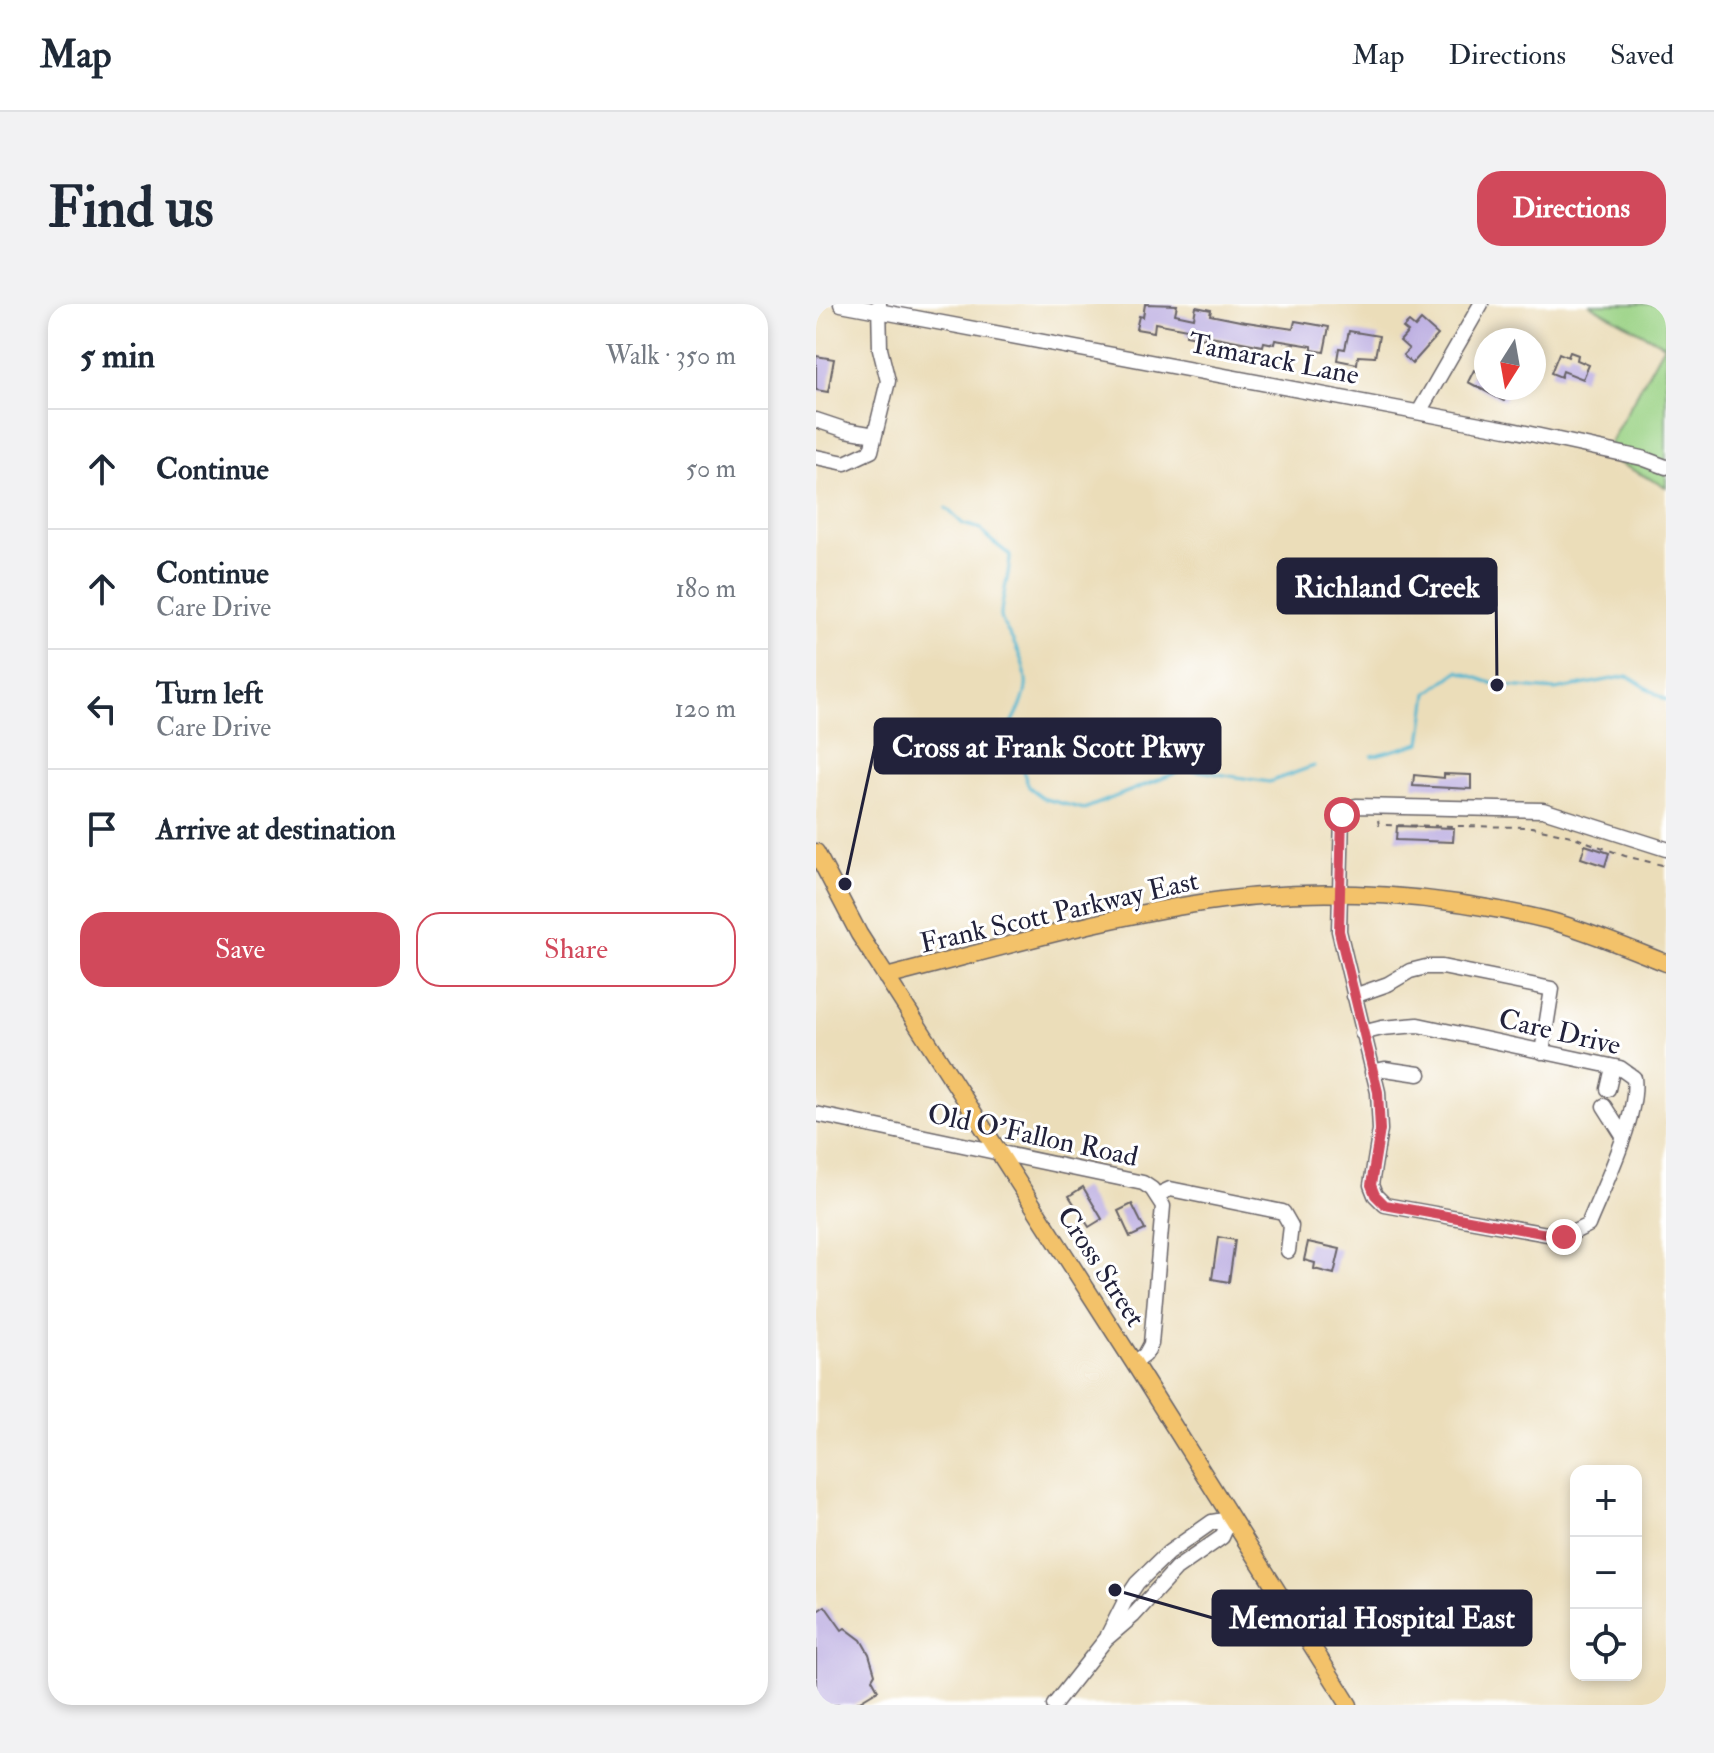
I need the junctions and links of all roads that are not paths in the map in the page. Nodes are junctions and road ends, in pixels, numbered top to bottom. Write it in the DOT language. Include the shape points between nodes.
graph roads {
  1 [pos="841,304"];
  2 [pos="1481,304"];
  3 [pos="879,308"];
  4 [pos="1419,412"];
  5 [pos="816,420"];
  6 [pos="875,435"];
  7 [pos="816,457"];
  8 [pos="1666,467"];
  9 [pos="1666,849"];
  10 [pos="816,852"];
  11 [pos="1338,895"];
  12 [pos="1666,963"];
  13 [pos="886,977"];
  14 [pos="1354,996"];
  15 [pos="1362,1033"];
  16 [pos="1542,1052"];
  17 [pos="1613,1067"];
  18 [pos="1372,1072"];
  19 [pos="1419,1074"];
  20 [pos="1608,1089"];
  21 [pos="1604,1106"];
  22 [pos="816,1114"];
  23 [pos="1623,1136"];
  24 [pos="999,1153"];
  25 [pos="1157,1195"];
  26 [pos="1288,1251"];
  27 [pos="1134,1363"];
  28 [pos="1230,1519"];
  29 [pos="1057,1704"];
  30 [pos="1349,1705"];
  1 -- 3 [label="street, Tamarack Lane"];
  2 -- 4 [label="street"];
  3 -- 4 [label="street, Tamarack Lane"];
  3 -- 6 [label="street" via="880,349 888,381"];
  4 -- 8 [label="street, Tamarack Lane"];
  5 -- 6 [label="street"];
  6 -- 7 [label="street" via="871,451 845,463"];
  9 -- 11 [label="street, Care Drive" via="1543,810 1356,806 1342,815"];
  10 -- 13 [label="main road, Cross Street"];
  11 -- 12 [label="main road, Frank Scott Parkway East" via="1401,896 1549,921"];
  11 -- 13 [label="main road, Frank Scott Parkway East" via="1224,900 1134,915"];
  11 -- 14 [label="street, Care Drive" via="1339,931"];
  13 -- 24 [label="main road, Cross Street"];
  14 -- 15 [label="street, Care Drive"];
  14 -- 16 [label="street" via="1426,967 1552,989"];
  15 -- 16 [label="street, Care Drive" via="1418,1025"];
  15 -- 18 [label="street, Care Drive"];
  16 -- 17 [label="street, Care Drive"];
  17 -- 20 [label="street"];
  17 -- 23 [label="street, Care Drive" via="1634,1078 1636,1093"];
  18 -- 19 [label="street"];
  18 -- 23 [label="street, Care Drive" via="1380,1130 1371,1185 1385,1205 1564,1237 1588,1225"];
  21 -- 23 [label="street"];
  22 -- 24 [label="street, Old O'Fallon Road"];
  24 -- 25 [label="street, Old O'Fallon Road" via="1143,1183"];
  24 -- 27 [label="main road, Cross Street"];
  25 -- 26 [label="street" via="1170,1189 1283,1212 1291,1226"];
  25 -- 27 [label="street, Old O'Fallon Road" via="1163,1206 1151,1344"];
  27 -- 28 [label="main road, Cross Street"];
  28 -- 29 [label="street" via="1222,1537 1176,1569 1106,1639"];
  28 -- 30 [label="main road, Cross Street"];
}
